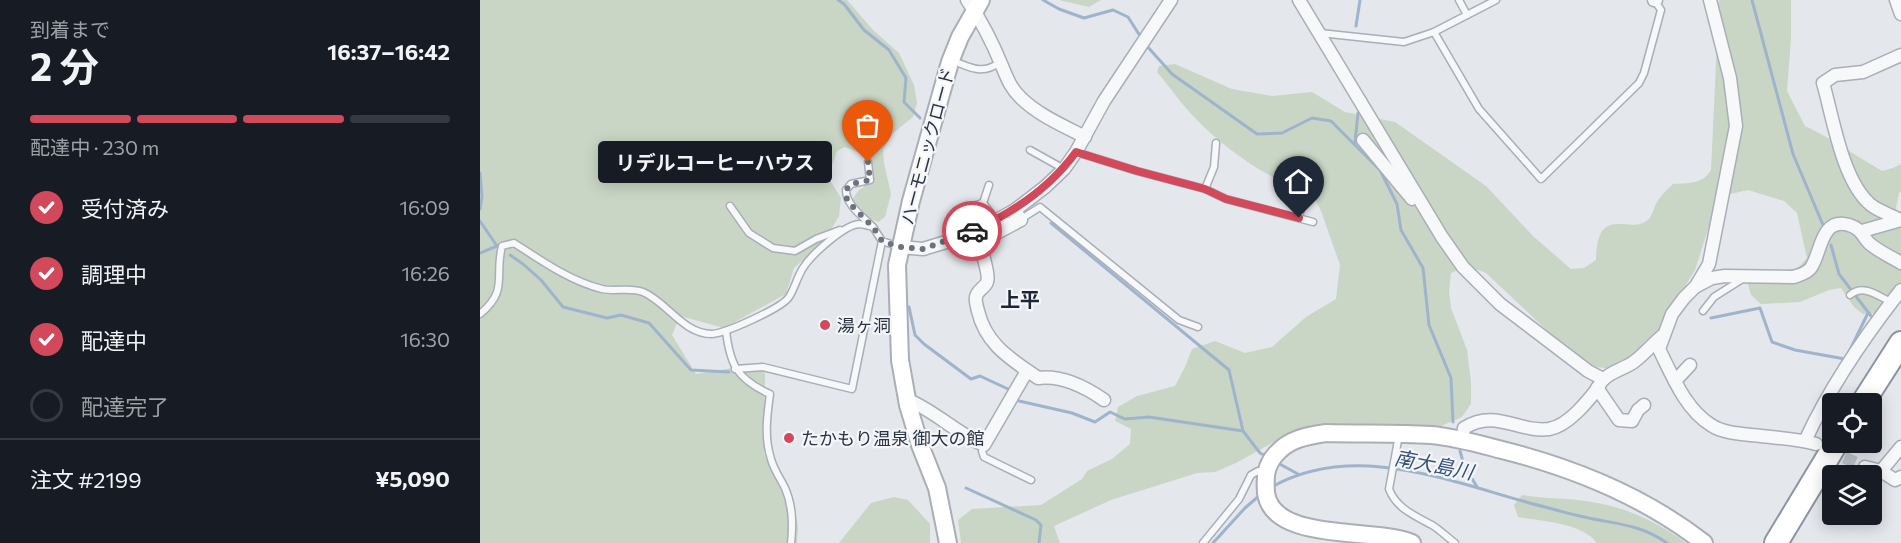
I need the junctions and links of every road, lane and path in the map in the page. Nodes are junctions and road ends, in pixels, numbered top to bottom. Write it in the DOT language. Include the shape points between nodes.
graph roads {
  1 [pos="1171,0"];
  2 [pos="1299,0"];
  3 [pos="1459,0"];
  4 [pos="1496,0"];
  5 [pos="1655,0"];
  6 [pos="1710,0"];
  7 [pos="974,4"];
  8 [pos="1467,15"];
  9 [pos="1434,32"];
  10 [pos="1317,33"];
  11 [pos="1901,55"];
  12 [pos="950,60"];
  13 [pos="1000,62"];
  14 [pos="1085,137"];
  15 [pos="1363,140"];
  16 [pos="1216,143"];
  17 [pos="1030,150"];
  18 [pos="1076,152"];
  19 [pos="868,162"];
  20 [pos="1064,169"];
  21 [pos="989,184"];
  22 [pos="1205,189"];
  23 [pos="983,203"];
  24 [pos="1302,204"];
  25 [pos="730,206"];
  26 [pos="1423,206"];
  27 [pos="956,211"];
  28 [pos="1018,215"];
  29 [pos="1299,218"];
  30 [pos="997,220"];
  31 [pos="1901,220"];
  32 [pos="1313,222"];
  33 [pos="873,227"];
  34 [pos="847,228"];
  35 [pos="1862,231"];
  36 [pos="882,241"];
  37 [pos="900,247"];
  38 [pos="1901,263"];
  39 [pos="1748,276"];
  40 [pos="1696,286"];
  41 [pos="1901,290"];
  42 [pos="1850,295"];
  43 [pos="1892,302"];
  44 [pos="1703,312"];
  45 [pos="480,314"];
  46 [pos="1198,327"];
  47 [pos="726,331"];
  48 [pos="1665,333"];
  49 [pos="1901,343"];
  50 [pos="1690,365"];
  51 [pos="735,369"];
  52 [pos="1027,370"];
  53 [pos="1901,370"];
  54 [pos="1600,384"];
  55 [pos="1675,386"];
  56 [pos="1869,393"];
  57 [pos="906,399"];
  58 [pos="1882,399"];
  59 [pos="1104,400"];
  60 [pos="1644,405"];
  61 [pos="1400,435"];
  62 [pos="1462,441"];
  63 [pos="1819,443"];
  64 [pos="984,445"];
  65 [pos="1901,447"];
  66 [pos="1268,468"];
  67 [pos="1882,470"];
  68 [pos="1882,472"];
  69 [pos="1901,477"];
  70 [pos="1031,480"];
  71 [pos="1822,497"];
  72 [pos="791,543"];
  73 [pos="948,543"];
  74 [pos="1203,543"];
  75 [pos="1412,543"];
  76 [pos="1455,543"];
  77 [pos="1704,543"];
  78 [pos="1776,543"];
  79 [pos="1794,543"];
  1 -- 14 [label="street" via="1104,101"];
  2 -- 10 [label="street"];
  3 -- 8 [label="lane"];
  4 -- 8 [label="lane"];
  5 -- 9 [label="lane" via="1661,10 1639,83 1541,179 1479,109"];
  6 -- 40 [label="street" via="1730,78 1736,126 1709,264"];
  7 -- 12 [label="street, ハーモニックロード"];
  7 -- 13 [label="street"];
  8 -- 9 [label="lane"];
  9 -- 10 [label="lane" via="1404,42"];
  10 -- 26 [label="street"];
  11 -- 31 [label="street" via="1863,72 1836,75 1823,83 1839,149 1857,186 1871,205"];
  12 -- 13 [label="lane" via="983,70"];
  12 -- 37 [label="street, ハーモニックロード"];
  13 -- 14 [label="street" via="1020,98"];
  14 -- 18 [label="street"];
  15 -- 26 [label="street" via="1410,197"];
  16 -- 22 [label="lane" via="1214,167"];
  17 -- 20 [label="lane"];
  18 -- 20 [label="street"];
  18 -- 22 [label="lane"];
  19 -- 33 [label="lane" via="870,180 851,184 846,197"];
  20 -- 28 [label="street"];
  21 -- 23 [label="lane"];
  22 -- 29 [label="lane" via="1226,199"];
  23 -- 27 [label="lane"];
  23 -- 30 [label="lane"];
  24 -- 29 [label="lane"];
  25 -- 34 [label="lane" via="749,233 773,248 795,251"];
  26 -- 54 [label="street" via="1463,267 1500,304"];
  28 -- 30 [label="street"];
  28 -- 46 [label="lane" via="1040,207 1179,320"];
  28 -- 52 [label="street" via="980,242 988,276 975,298 988,336"];
  29 -- 32 [label="lane"];
  30 -- 37 [label="street" via="923,249"];
  31 -- 35 [label="street"];
  33 -- 34 [label="lane" via="858,224"];
  33 -- 36 [label="lane"];
  34 -- 47 [label="lane" via="811,257 788,299"];
  35 -- 38 [label="street" via="1869,243"];
  35 -- 39 [label="street" via="1848,224 1828,230 1820,239 1813,266 1805,273 1794,277"];
  36 -- 37 [label="lane"];
  36 -- 51 [label="lane" via="852,389 764,367"];
  37 -- 57 [label="street, ハーモニックロード" via="897,289"];
  39 -- 40 [label="street" via="1712,278"];
  39 -- 44 [label="lane" via="1714,297"];
  40 -- 48 [label="street" via="1672,314"];
  41 -- 43 [label="street"];
  42 -- 43 [label="lane" via="1864,289"];
  43 -- 63 [label="street" via="1820,410"];
  45 -- 47 [label="lane" via="492,304 499,287 502,246 514,243 582,284 607,290 642,291 692,328 705,333"];
  47 -- 51 [label="lane" via="729,357"];
  48 -- 54 [label="street" via="1634,362"];
  48 -- 55 [label="street" via="1659,349"];
  49 -- 56 [label="highway"];
  50 -- 55 [label="street"];
  51 -- 72 [label="lane" via="753,386 770,394 768,450 791,505"];
  52 -- 59 [label="street" via="1038,378 1065,379"];
  52 -- 64 [label="street"];
  53 -- 58 [label="highway"];
  54 -- 60 [label="street" via="1619,420 1632,421"];
  54 -- 62 [label="street" via="1562,425 1536,429 1502,421 1479,421 1464,428"];
  55 -- 63 [label="street" via="1711,425 1742,434"];
  57 -- 64 [label="street" via="926,407"];
  57 -- 73 [label="street, ハーモニックロード" via="937,488"];
  61 -- 62 [label="street"];
  61 -- 66 [label="street" via="1310,435 1291,442"];
  61 -- 76 [label="lane" via="1389,489 1392,497 1411,515 1434,526"];
  62 -- 77 [label="street" via="1538,459 1597,480 1671,520"];
  63 -- 78 [label="highway"];
  64 -- 70 [label="lane" via="984,457"];
  65 -- 67 [label="street"];
  66 -- 74 [label="lane" via="1251,475 1239,499"];
  66 -- 75 [label="street" via="1267,497 1272,511 1281,519 1306,532"];
  68 -- 69 [label="street" via="1895,480"];
  71 -- 79 [label="highway"];
}
